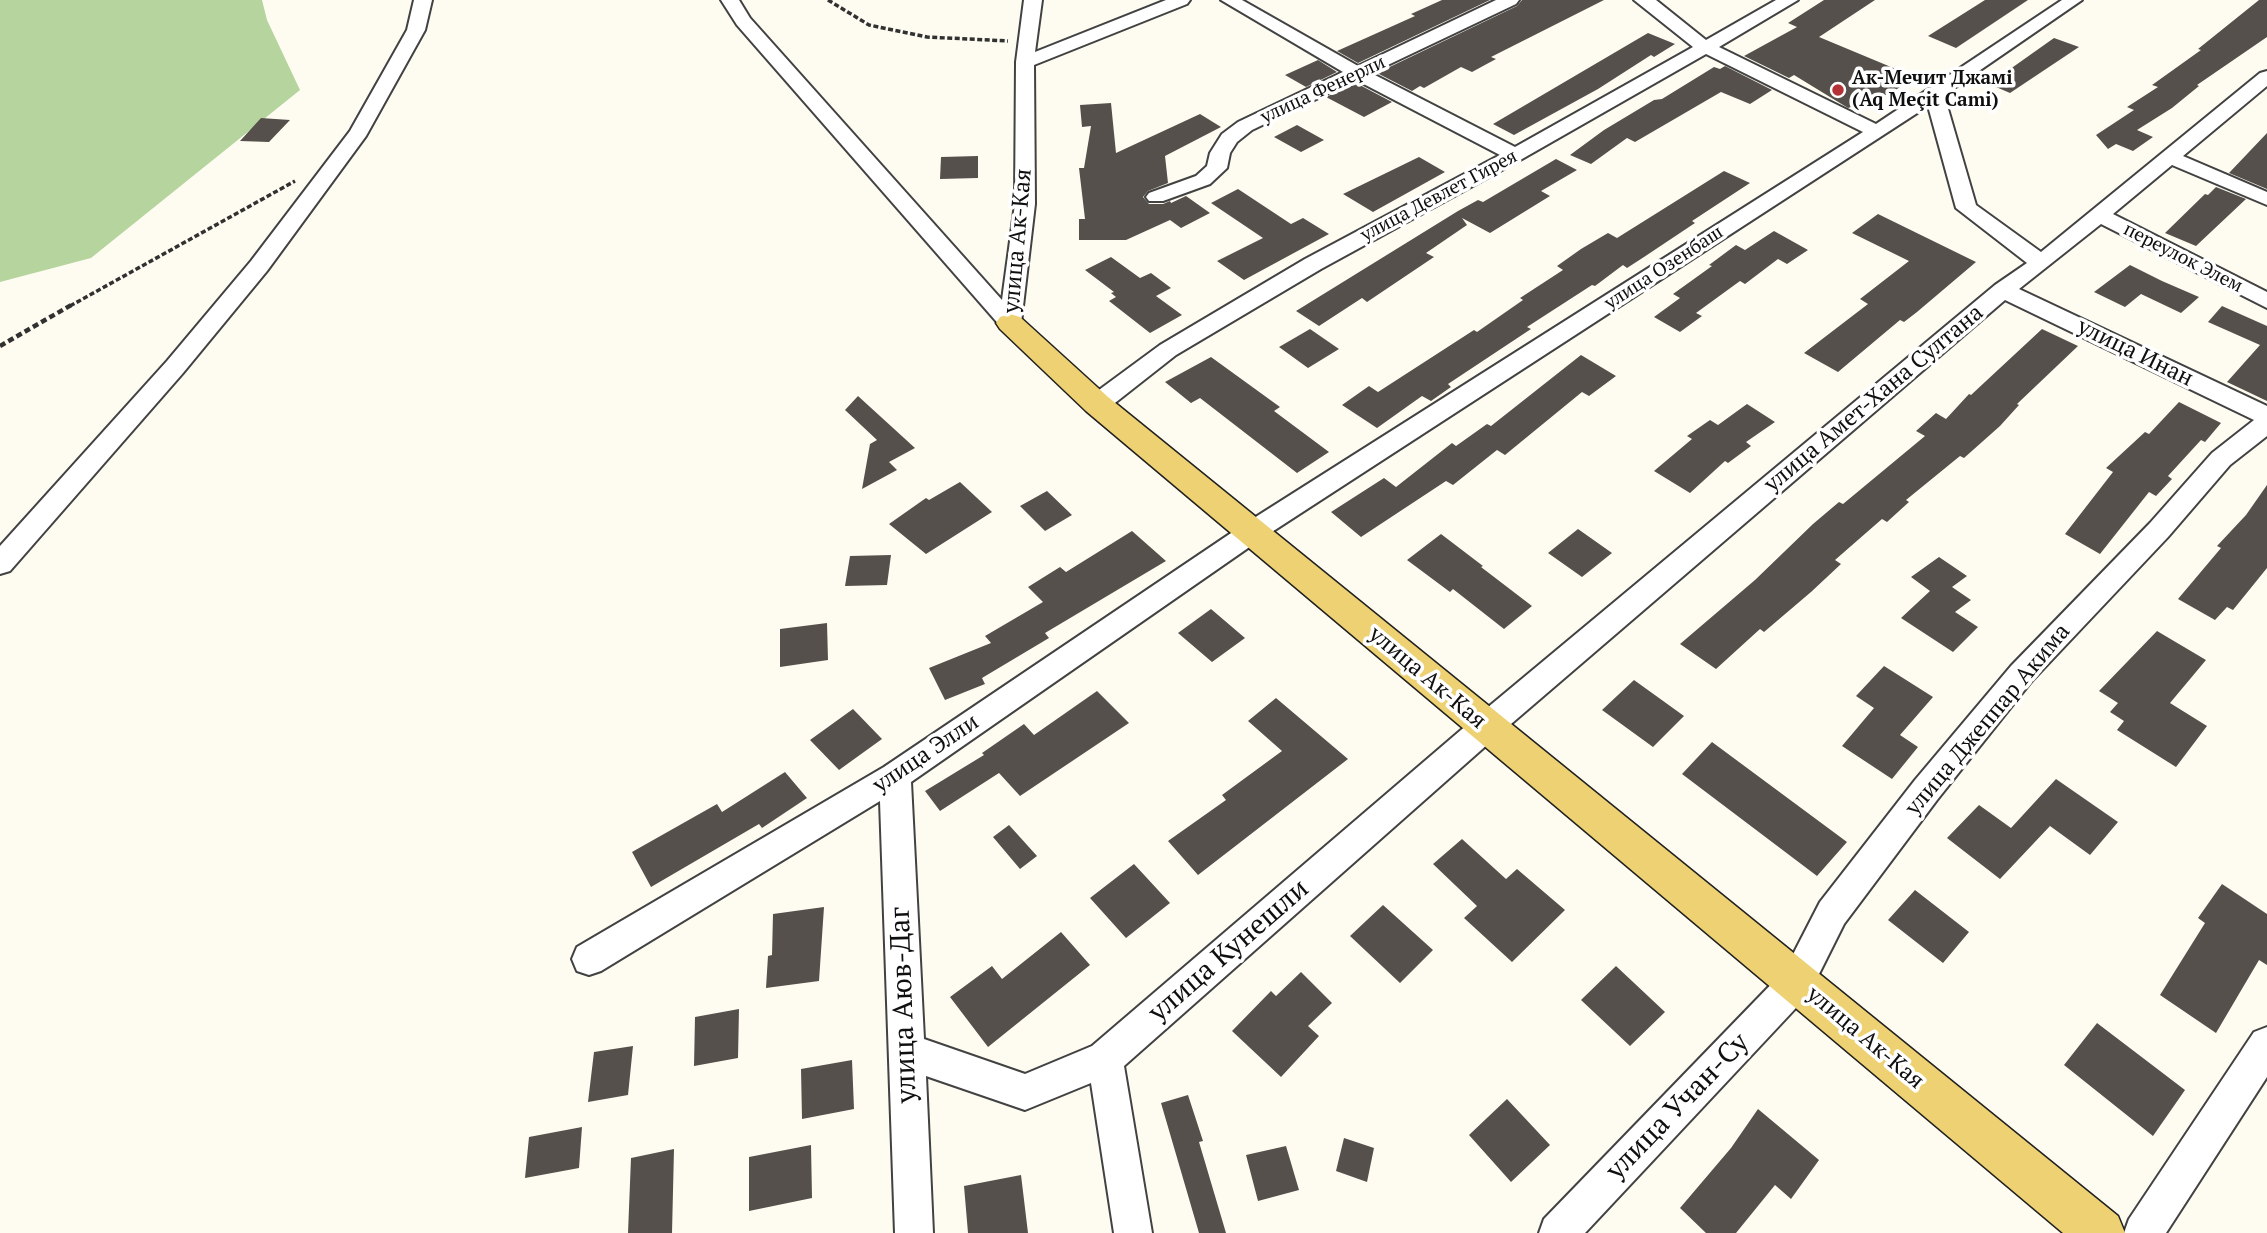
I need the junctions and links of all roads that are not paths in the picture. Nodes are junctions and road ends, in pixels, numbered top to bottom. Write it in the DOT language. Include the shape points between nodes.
graph roads {
  1 [pos="423,0"];
  2 [pos="730,0"];
  3 [pos="1033,0"];
  4 [pos="1181,0"];
  5 [pos="1230,0"];
  6 [pos="1510,0"];
  7 [pos="1643,0"];
  8 [pos="1789,0"];
  9 [pos="2073,0"];
  10 [pos="1707,48"];
  11 [pos="1026,62"];
  12 [pos="1359,74"];
  13 [pos="2267,77"];
  14 [pos="1934,94"];
  15 [pos="1877,132"];
  16 [pos="1515,155"];
  17 [pos="2169,157"];
  18 [pos="1156,197"];
  19 [pos="2267,199"];
  20 [pos="2099,215"];
  21 [pos="2041,263"];
  22 [pos="2003,289"];
  23 [pos="2267,301"];
  24 [pos="1010,323"];
  25 [pos="1097,404"];
  26 [pos="2267,416"];
  27 [pos="2267,423"];
  28 [pos="1252,532"];
  29 [pos="0,564"];
  30 [pos="1486,727"];
  31 [pos="895,776"];
  32 [pos="589,959"];
  33 [pos="1797,982"];
  34 [pos="2267,1045"];
  35 [pos="905,1051"];
  36 [pos="1105,1059"];
  37 [pos="914,1233"];
  38 [pos="1133,1233"];
  39 [pos="1558,1233"];
  40 [pos="2101,1233"];
  41 [pos="2143,1233"];
  1 -- 29 [label="street" via="416,30 359,132 259,266"];
  2 -- 24 [label="street" via="743,21"];
  3 -- 11 [label="street, улица Ак-Кая"];
  4 -- 11 [label="street"];
  5 -- 12 [label="street"];
  6 -- 12 [label="street, улица Фенерли"];
  7 -- 10 [label="street"];
  8 -- 10 [label="street, улица Девлет Гирея"];
  9 -- 14 [label="street, улица Озенбаш"];
  10 -- 15 [label="street"];
  10 -- 16 [label="street, улица Девлет Гирея"];
  11 -- 24 [label="street, улица Ак-Кая" via="1025,204"];
  12 -- 16 [label="street"];
  12 -- 18 [label="street, улица Фенерли" via="1245,126 1229,138 1217,168 1203,180"];
  13 -- 17 [label="street, улица Амет-Хана Султана"];
  14 -- 15 [label="street, улица Озенбаш"];
  14 -- 21 [label="street" via="1966,208"];
  15 -- 28 [label="street, улица Озенбаш"];
  16 -- 25 [label="street, улица Девлет Гирея" via="1312,264 1168,350"];
  17 -- 19 [label="street"];
  17 -- 20 [label="street, улица Амет-Хана Султана"];
  20 -- 21 [label="street, улица Амет-Хана Султана"];
  20 -- 23 [label="street, переулок Элем"];
  21 -- 22 [label="street, улица Амет-Хана Султана"];
  22 -- 26 [label="street, улица Инан"];
  22 -- 30 [label="street, улица Амет-Хана Султана"];
  24 -- 25 [label="main road, улица Ак-Кая"];
  25 -- 28 [label="main road, улица Ак-Кая"];
  27 -- 33 [label="street, улица Джеппар Акима" via="2221,459 2021,674 1832,913"];
  28 -- 30 [label="main road, улица Ак-Кая"];
  28 -- 31 [label="street, улица Элли"];
  30 -- 33 [label="main road, улица Ак-Кая"];
  30 -- 36 [label="street, улица Кунешли"];
  31 -- 32 [label="street, улица Элли"];
  31 -- 35 [label="street, улица Аюв-Даг"];
  33 -- 39 [label="street, улица Учан-Су"];
  33 -- 40 [label="main road, улица Ак-Кая"];
  34 -- 41 [label="street"];
  35 -- 36 [label="street, улица Кунешли" via="1025,1092"];
  35 -- 37 [label="street, улица Аюв-Даг"];
  36 -- 38 [label="street"];
}
